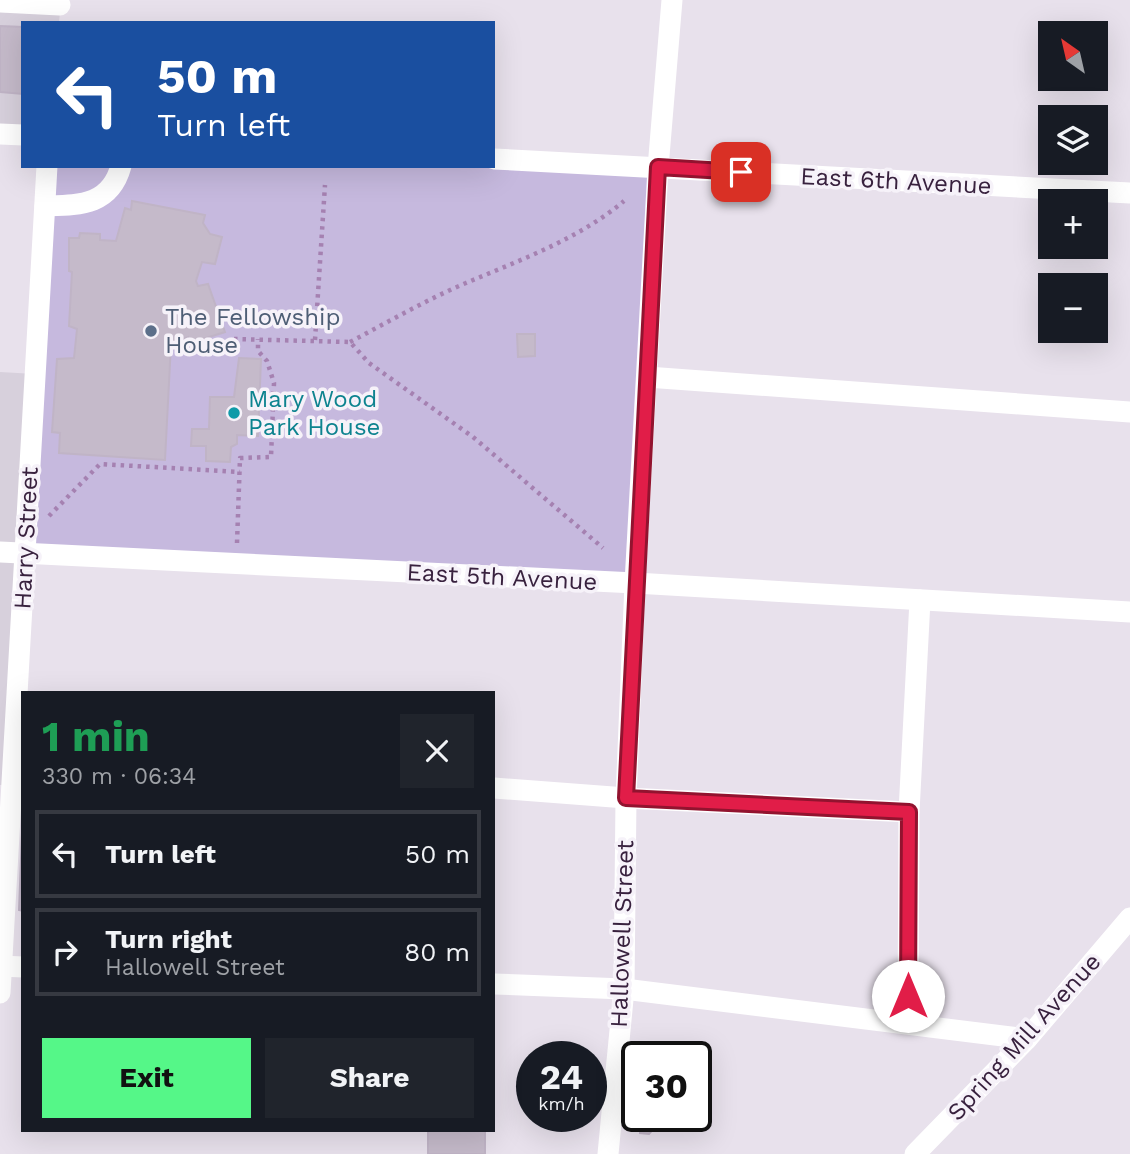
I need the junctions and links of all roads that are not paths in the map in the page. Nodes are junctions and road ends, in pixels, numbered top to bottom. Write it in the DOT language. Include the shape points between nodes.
graph roads {
  1 [pos="672,0"];
  2 [pos="0,1"];
  3 [pos="60,9"];
  4 [pos="0,134"];
  5 [pos="21,135"];
  6 [pos="495,159"];
  7 [pos="658,167"];
  8 [pos="47,168"];
  9 [pos="120,168"];
  10 [pos="1130,193"];
  11 [pos="45,205"];
  12 [pos="647,377"];
  13 [pos="1130,412"];
  14 [pos="0,552"];
  15 [pos="26,552"];
  16 [pos="635,583"];
  17 [pos="920,600"];
  18 [pos="1130,612"];
  19 [pos="18,754"];
  20 [pos="495,788"];
  21 [pos="626,798"];
  22 [pos="909,812"];
  23 [pos="1130,918"];
  24 [pos="8,966"];
  25 [pos="495,984"];
  26 [pos="624,989"];
  27 [pos="0,993"];
  28 [pos="908,1022"];
  29 [pos="1027,1039"];
  30 [pos="608,1154"];
  31 [pos="915,1154"];
  1 -- 7 [label="street, Hallowell Street"];
  2 -- 3 [label="street"];
  4 -- 5 [label="street"];
  6 -- 7 [label="street, East 6th Avenue"];
  7 -- 10 [label="street, East 6th Avenue"];
  7 -- 12 [label="street, Hallowell Street"];
  8 -- 11 [label="street, Harry Street"];
  9 -- 11 [label="street" via="117,182 96,201"];
  11 -- 15 [label="street, Harry Street"];
  12 -- 13 [label="street"];
  12 -- 16 [label="street, Hallowell Street"];
  14 -- 15 [label="street, East 5th Avenue"];
  15 -- 16 [label="street, East 5th Avenue"];
  15 -- 19 [label="street, Harry Street"];
  16 -- 17 [label="street, East 5th Avenue"];
  16 -- 21 [label="street, Hallowell Street"];
  17 -- 18 [label="street, East 5th Avenue"];
  17 -- 22 [label="street"];
  19 -- 24 [label="street, Harry Street"];
  20 -- 21 [label="street"];
  21 -- 22 [label="street"];
  21 -- 26 [label="street, Hallowell Street"];
  22 -- 28 [label="street"];
  23 -- 29 [label="street, Spring Mill Avenue"];
  24 -- 27 [label="street, Harry Street"];
  25 -- 26 [label="street"];
  26 -- 28 [label="street"];
  26 -- 30 [label="street, Hallowell Street"];
  28 -- 29 [label="street"];
  29 -- 31 [label="street, Spring Mill Avenue"];
}
